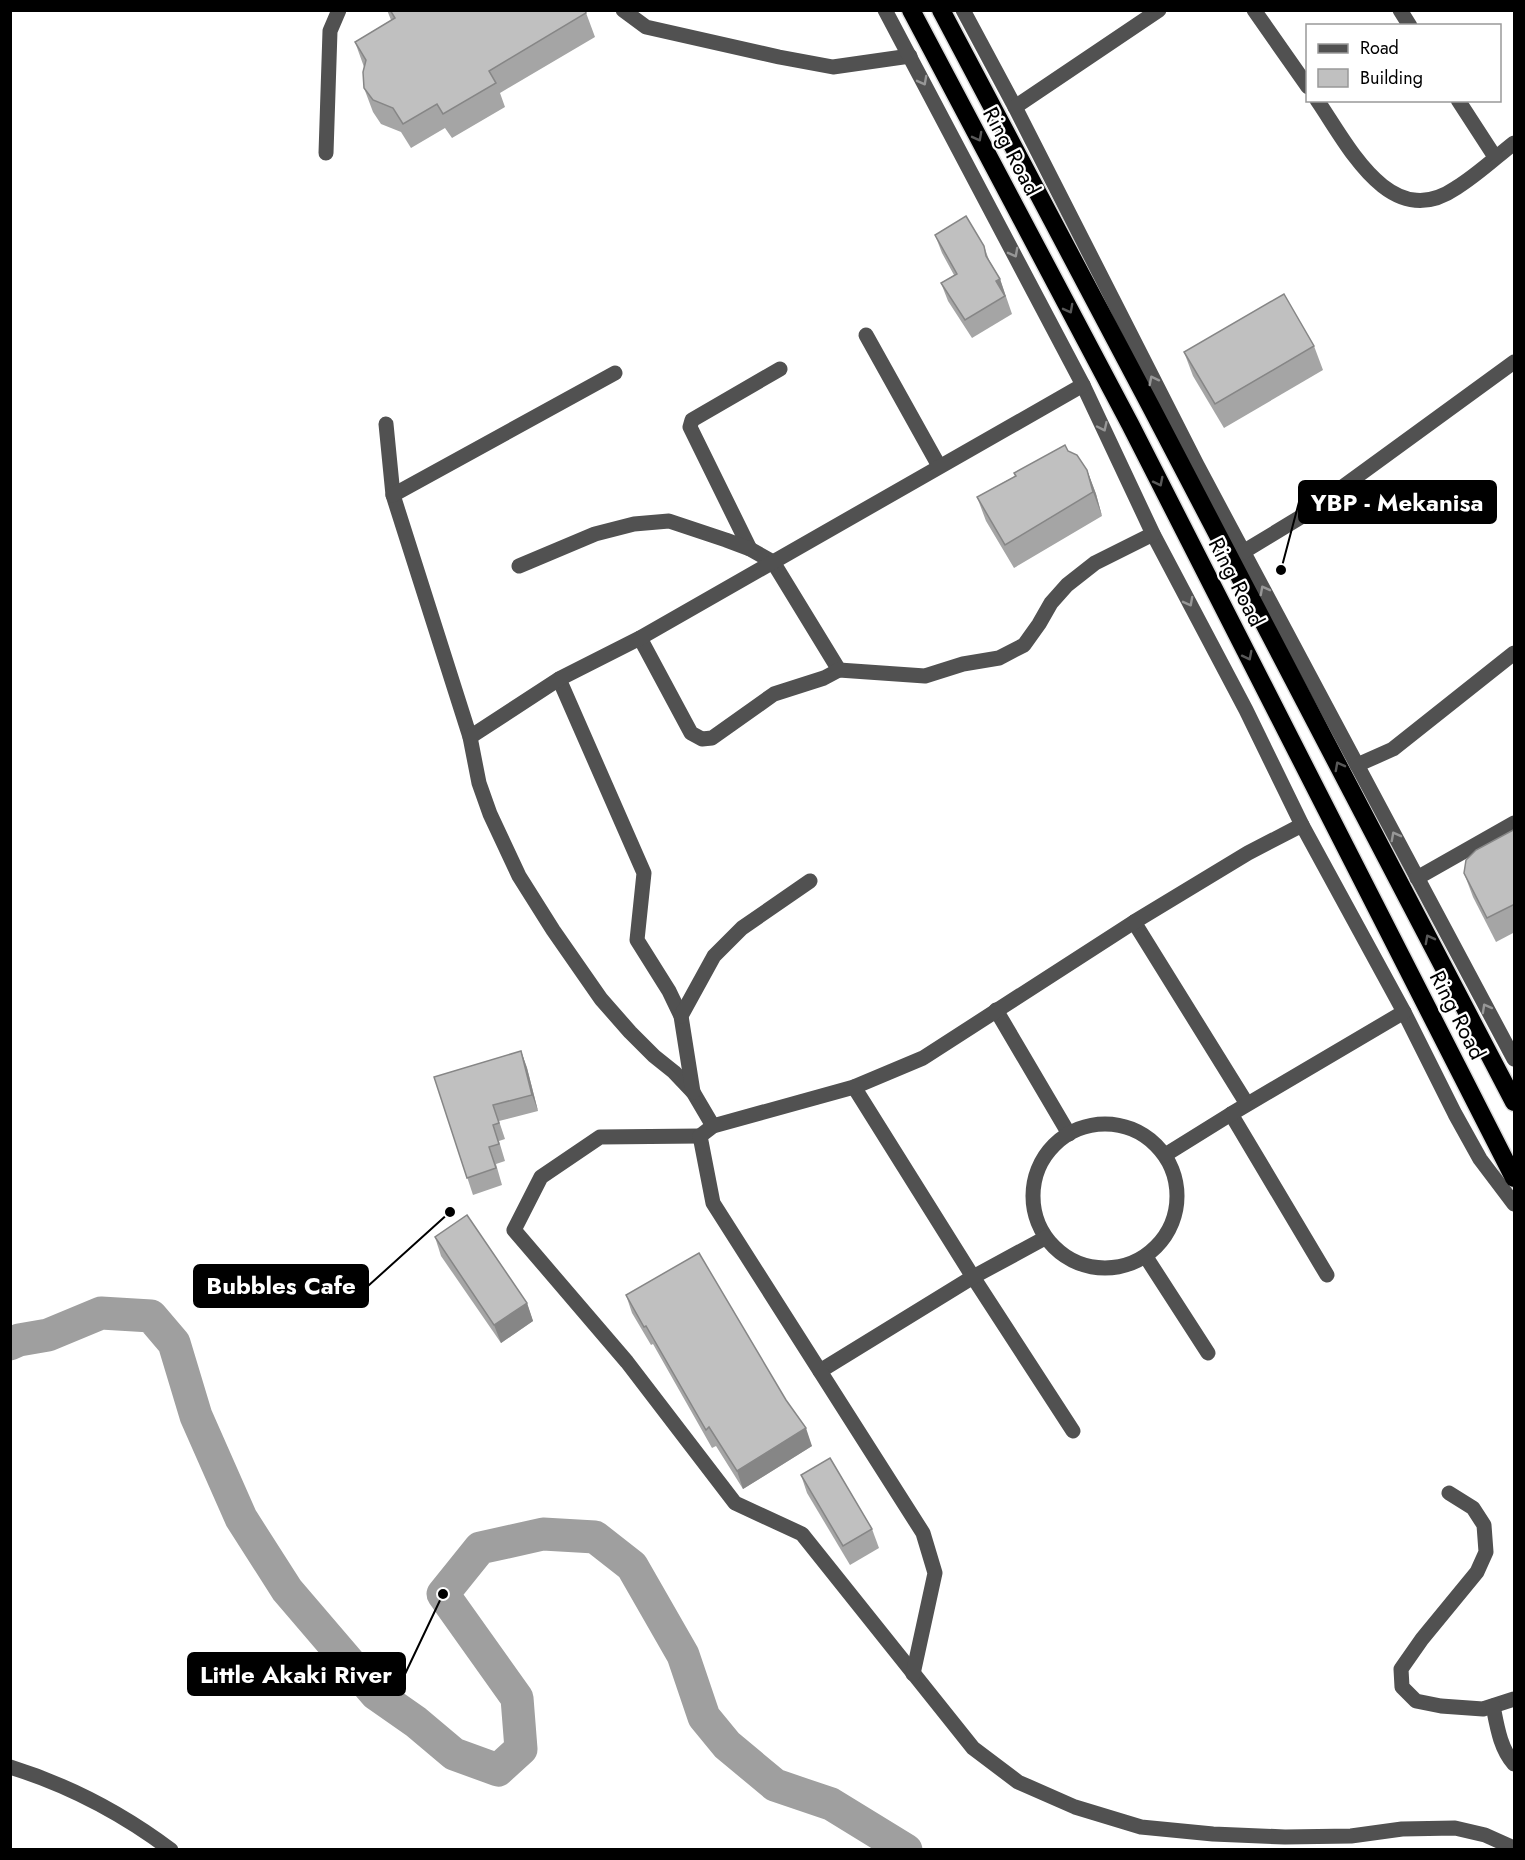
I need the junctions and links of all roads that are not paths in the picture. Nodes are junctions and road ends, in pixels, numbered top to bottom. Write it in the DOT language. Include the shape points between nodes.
graph roads {
  1 [pos="339,10"];
  2 [pos="623,10"];
  3 [pos="885,10"];
  4 [pos="911,10"];
  5 [pos="940,10"];
  6 [pos="963,10"];
  7 [pos="1159,10"];
  8 [pos="1254,10"];
  9 [pos="1400,10"];
  10 [pos="1409,24"];
  11 [pos="910,56"];
  12 [pos="1306,84"];
  13 [pos="1318,102"];
  14 [pos="1459,102"];
  15 [pos="1015,107"];
  16 [pos="1515,143"];
  17 [pos="326,153"];
  18 [pos="1495,157"];
  19 [pos="866,335"];
  20 [pos="1515,362"];
  21 [pos="780,369"];
  22 [pos="615,373"];
  23 [pos="1083,385"];
  24 [pos="386,424"];
  25 [pos="939,466"];
  26 [pos="393,495"];
  27 [pos="1153,534"];
  28 [pos="750,549"];
  29 [pos="1243,552"];
  30 [pos="773,562"];
  31 [pos="519,566"];
  32 [pos="640,638"];
  33 [pos="1515,653"];
  34 [pos="839,670"];
  35 [pos="559,679"];
  36 [pos="470,737"];
  37 [pos="1357,765"];
  38 [pos="1515,823"];
  39 [pos="1302,825"];
  40 [pos="1417,878"];
  41 [pos="810,881"];
  42 [pos="1134,922"];
  43 [pos="996,1010"];
  44 [pos="1404,1012"];
  45 [pos="681,1016"];
  46 [pos="1515,1059"];
  47 [pos="854,1087"];
  48 [pos="693,1092"];
  49 [pos="1515,1102"];
  50 [pos="1247,1104"];
  51 [pos="1231,1113"];
  52 [pos="713,1126"];
  53 [pos="1069,1134"];
  54 [pos="700,1136"];
  55 [pos="1165,1155"];
  56 [pos="1515,1178"];
  57 [pos="1515,1204"];
  58 [pos="1045,1238"];
  59 [pos="1146,1257"];
  60 [pos="1327,1275"];
  61 [pos="973,1277"];
  62 [pos="1208,1353"];
  63 [pos="820,1371"];
  64 [pos="1072,1431"];
  65 [pos="1449,1493"];
  66 [pos="913,1674"];
  67 [pos="1515,1699"];
  68 [pos="1492,1706"];
  69 [pos="1515,1764"];
  70 [pos="10,1767"];
  71 [pos="1515,1848"];
  72 [pos="171,1850"];
  1 -- 17 [label="street" via="330,31"];
  2 -- 11 [label="street" via="646,27 833,67"];
  3 -- 11 [label="street"];
  4 -- 56 [label="highway, Ring Road, one-way" via="1130,424"];
  49 -- 5 [label="highway, Ring Road, one-way"];
  6 -- 15 [label="street"];
  7 -- 15 [label="street"];
  8 -- 12 [label="street"];
  9 -- 10 [label="street"];
  11 -- 23 [label="street, one-way"];
  13 -- 18 [label="street" via="1365,170 1399,197 1418,201 1438,198 1456,189"];
  14 -- 18 [label="street"];
  29 -- 15 [label="street, one-way"];
  16 -- 18 [label="street"];
  19 -- 25 [label="street"];
  20 -- 29 [label="street" via="1304,515"];
  21 -- 28 [label="street" via="692,420 690,427"];
  22 -- 26 [label="street"];
  23 -- 25 [label="street"];
  23 -- 27 [label="street, one-way"];
  24 -- 26 [label="street"];
  25 -- 30 [label="street"];
  26 -- 36 [label="street"];
  27 -- 34 [label="street" via="1095,564 1067,585 1024,645 999,657 925,676"];
  27 -- 39 [label="street, one-way"];
  28 -- 30 [label="street"];
  28 -- 31 [label="street" via="669,521 634,524 595,534"];
  37 -- 29 [label="street, one-way"];
  30 -- 32 [label="street"];
  30 -- 34 [label="street"];
  32 -- 34 [label="street" via="692,733 702,739 712,738 774,694"];
  32 -- 35 [label="street"];
  33 -- 37 [label="street" via="1393,749"];
  35 -- 36 [label="street"];
  35 -- 45 [label="street" via="644,873 637,940"];
  36 -- 48 [label="street" via="490,814 534,901 601,999"];
  40 -- 37 [label="street, one-way"];
  38 -- 40 [label="street"];
  39 -- 42 [label="street"];
  39 -- 44 [label="street"];
  46 -- 40 [label="street, one-way"];
  41 -- 45 [label="street" via="742,928 714,956"];
  42 -- 43 [label="street"];
  42 -- 50 [label="street"];
  43 -- 47 [label="street" via="923,1058"];
  43 -- 53 [label="street"];
  44 -- 50 [label="street"];
  44 -- 57 [label="street" via="1480,1159"];
  45 -- 48 [label="street"];
  47 -- 52 [label="street"];
  47 -- 61 [label="street"];
  48 -- 52 [label="street"];
  50 -- 51 [label="street"];
  51 -- 55 [label="street"];
  51 -- 60 [label="street"];
  52 -- 54 [label="street"];
  53 -- 55 [label="street" via="1090,1126 1112,1125 1134,1130"];
  53 -- 58 [label="street" via="1051,1149 1035,1181 1035,1216"];
  54 -- 63 [label="street" via="713,1203"];
  54 -- 66 [label="street" via="600,1137 540,1177 514,1230 627,1362 735,1503 802,1534"];
  55 -- 59 [label="street" via="1175,1180 1177,1202 1172,1223"];
  58 -- 59 [label="street" via="1060,1253 1080,1264 1124,1266"];
  58 -- 61 [label="street"];
  59 -- 62 [label="street"];
  61 -- 63 [label="street"];
  61 -- 64 [label="street"];
  63 -- 66 [label="street" via="923,1533 935,1573"];
  65 -- 68 [label="street" via="1473,1508 1484,1525 1486,1552 1477,1572 1401,1669 1402,1688 1416,1701 1441,1706"];
  66 -- 71 [label="street" via="973,1748 1018,1782 1076,1807 1141,1827 1285,1837 1455,1828"];
  67 -- 68 [label="street"];
  68 -- 69 [label="street" via="1498,1735"];
  70 -- 72 [label="street" via="94,1801 144,1829"];
}
